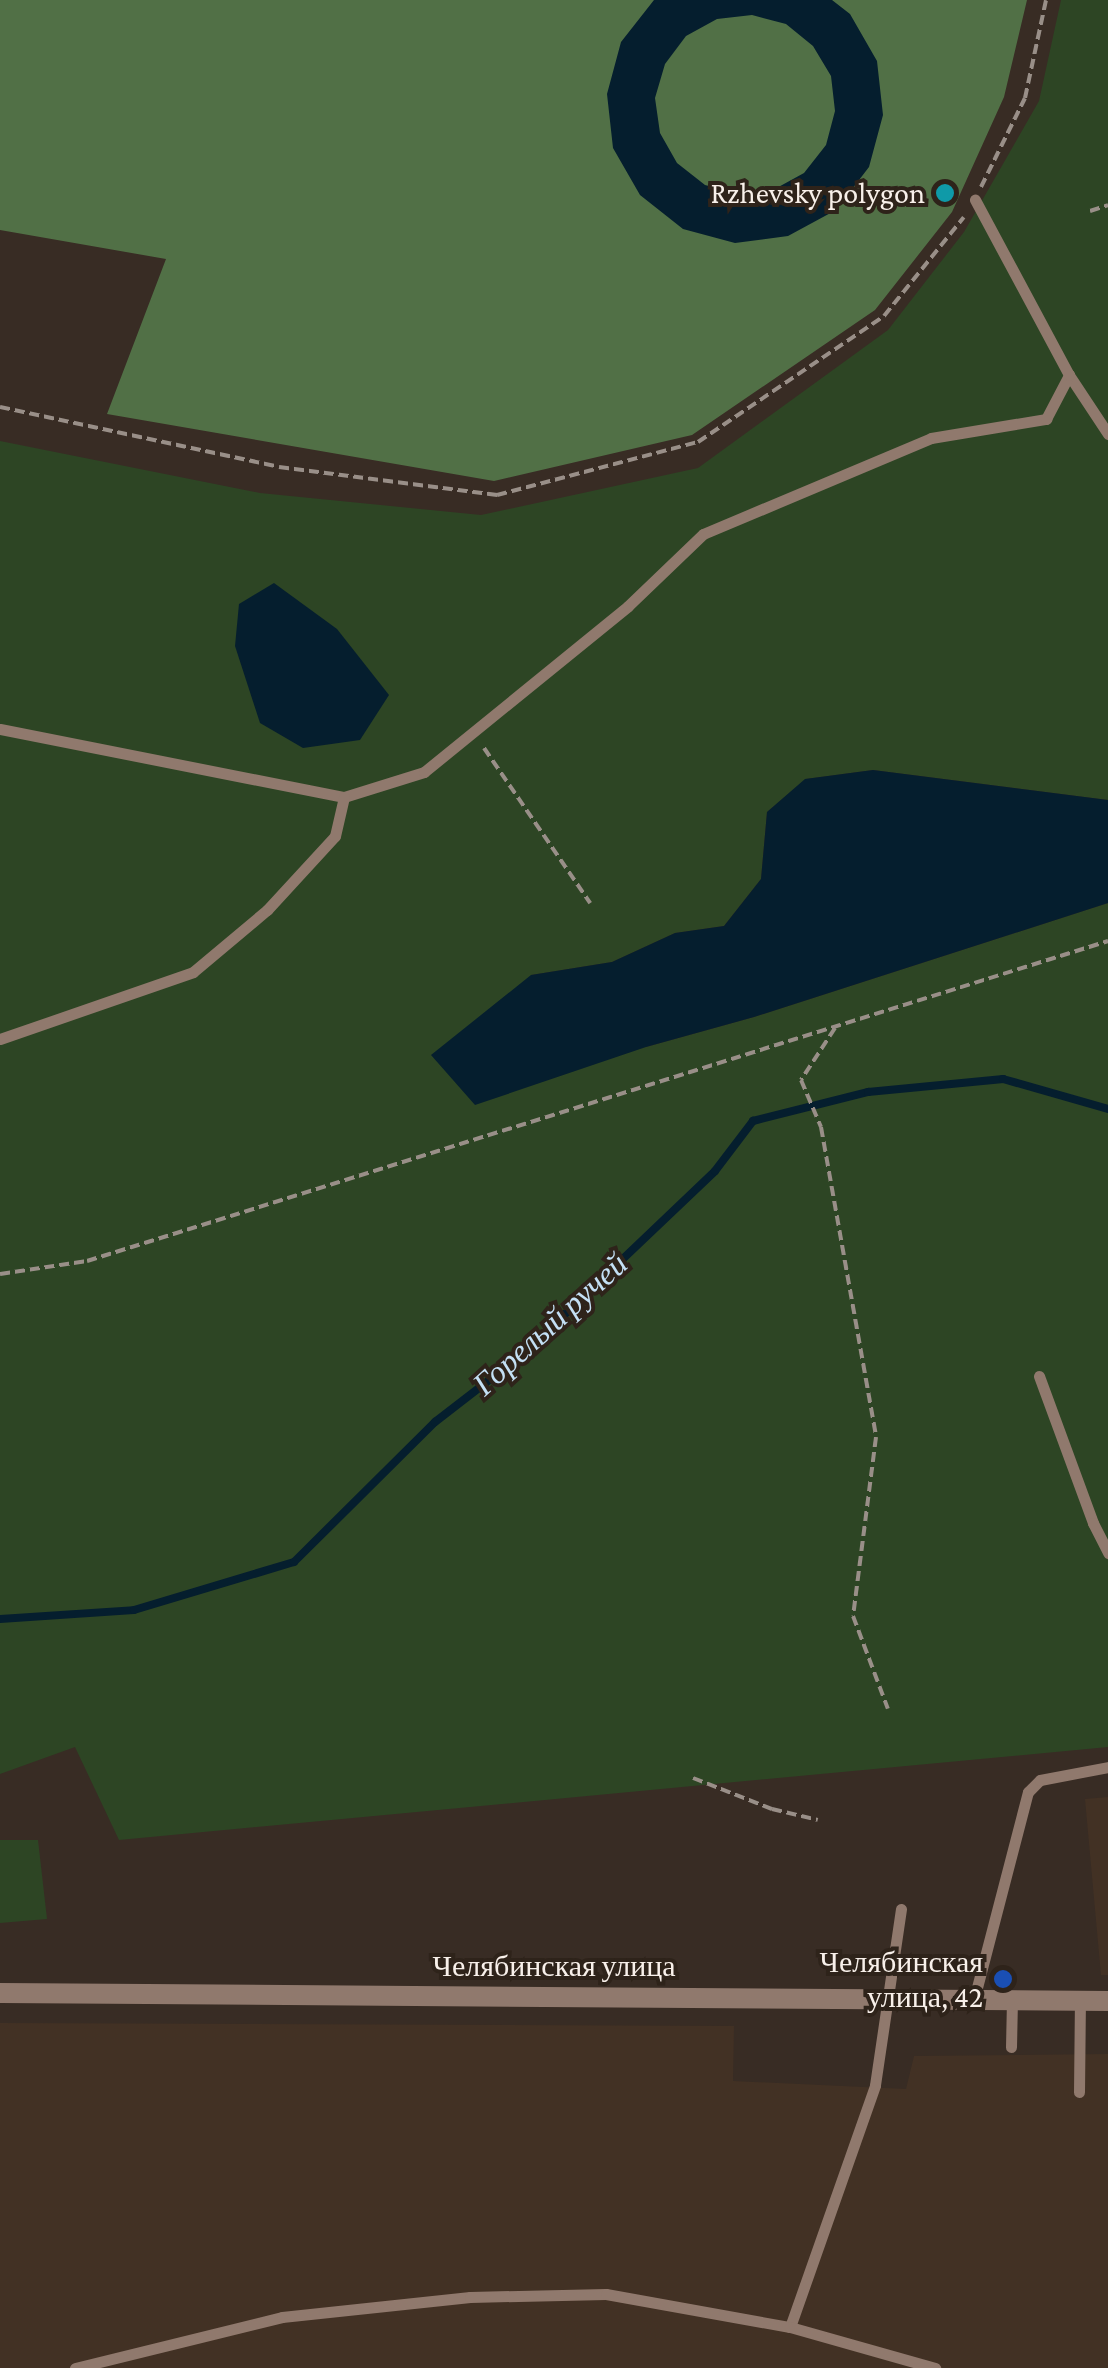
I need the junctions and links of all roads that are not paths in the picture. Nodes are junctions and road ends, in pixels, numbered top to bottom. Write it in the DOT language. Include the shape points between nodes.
graph roads {
  1 [pos="975,200"];
  2 [pos="1070,376"];
  3 [pos="1108,434"];
  4 [pos="0,729"];
  5 [pos="344,798"];
  6 [pos="0,1038"];
  7 [pos="1039,1376"];
  8 [pos="1108,1553"];
  9 [pos="1108,1766"];
  10 [pos="901,1908"];
  11 [pos="0,1993"];
  12 [pos="891,1997"];
  13 [pos="974,1999"];
  14 [pos="1012,2000"];
  15 [pos="1080,2000"];
  16 [pos="1108,2001"];
  17 [pos="1010,2047"];
  18 [pos="1079,2092"];
  19 [pos="790,2327"];
  20 [pos="75,2368"];
  21 [pos="936,2368"];
  1 -- 2 [label="lane"];
  2 -- 3 [label="lane"];
  2 -- 5 [label="lane" via="1046,418 931,438 703,534 628,606 424,772"];
  4 -- 5 [label="lane"];
  5 -- 6 [label="lane" via="335,836 267,910 193,972"];
  7 -- 8 [label="lane"];
  9 -- 13 [label="lane" via="1040,1780 1028,1792"];
  10 -- 12 [label="lane"];
  11 -- 12 [label="street, Челябинская улица"];
  12 -- 13 [label="street, Челябинская улица"];
  12 -- 19 [label="lane" via="875,2085"];
  13 -- 14 [label="street, Челябинская улица"];
  14 -- 15 [label="street, Челябинская улица"];
  14 -- 17 [label="lane"];
  15 -- 16 [label="street, Челябинская улица"];
  15 -- 18 [label="lane"];
  19 -- 20 [label="lane" via="606,2294 470,2296 282,2317"];
  19 -- 21 [label="lane"];
}
